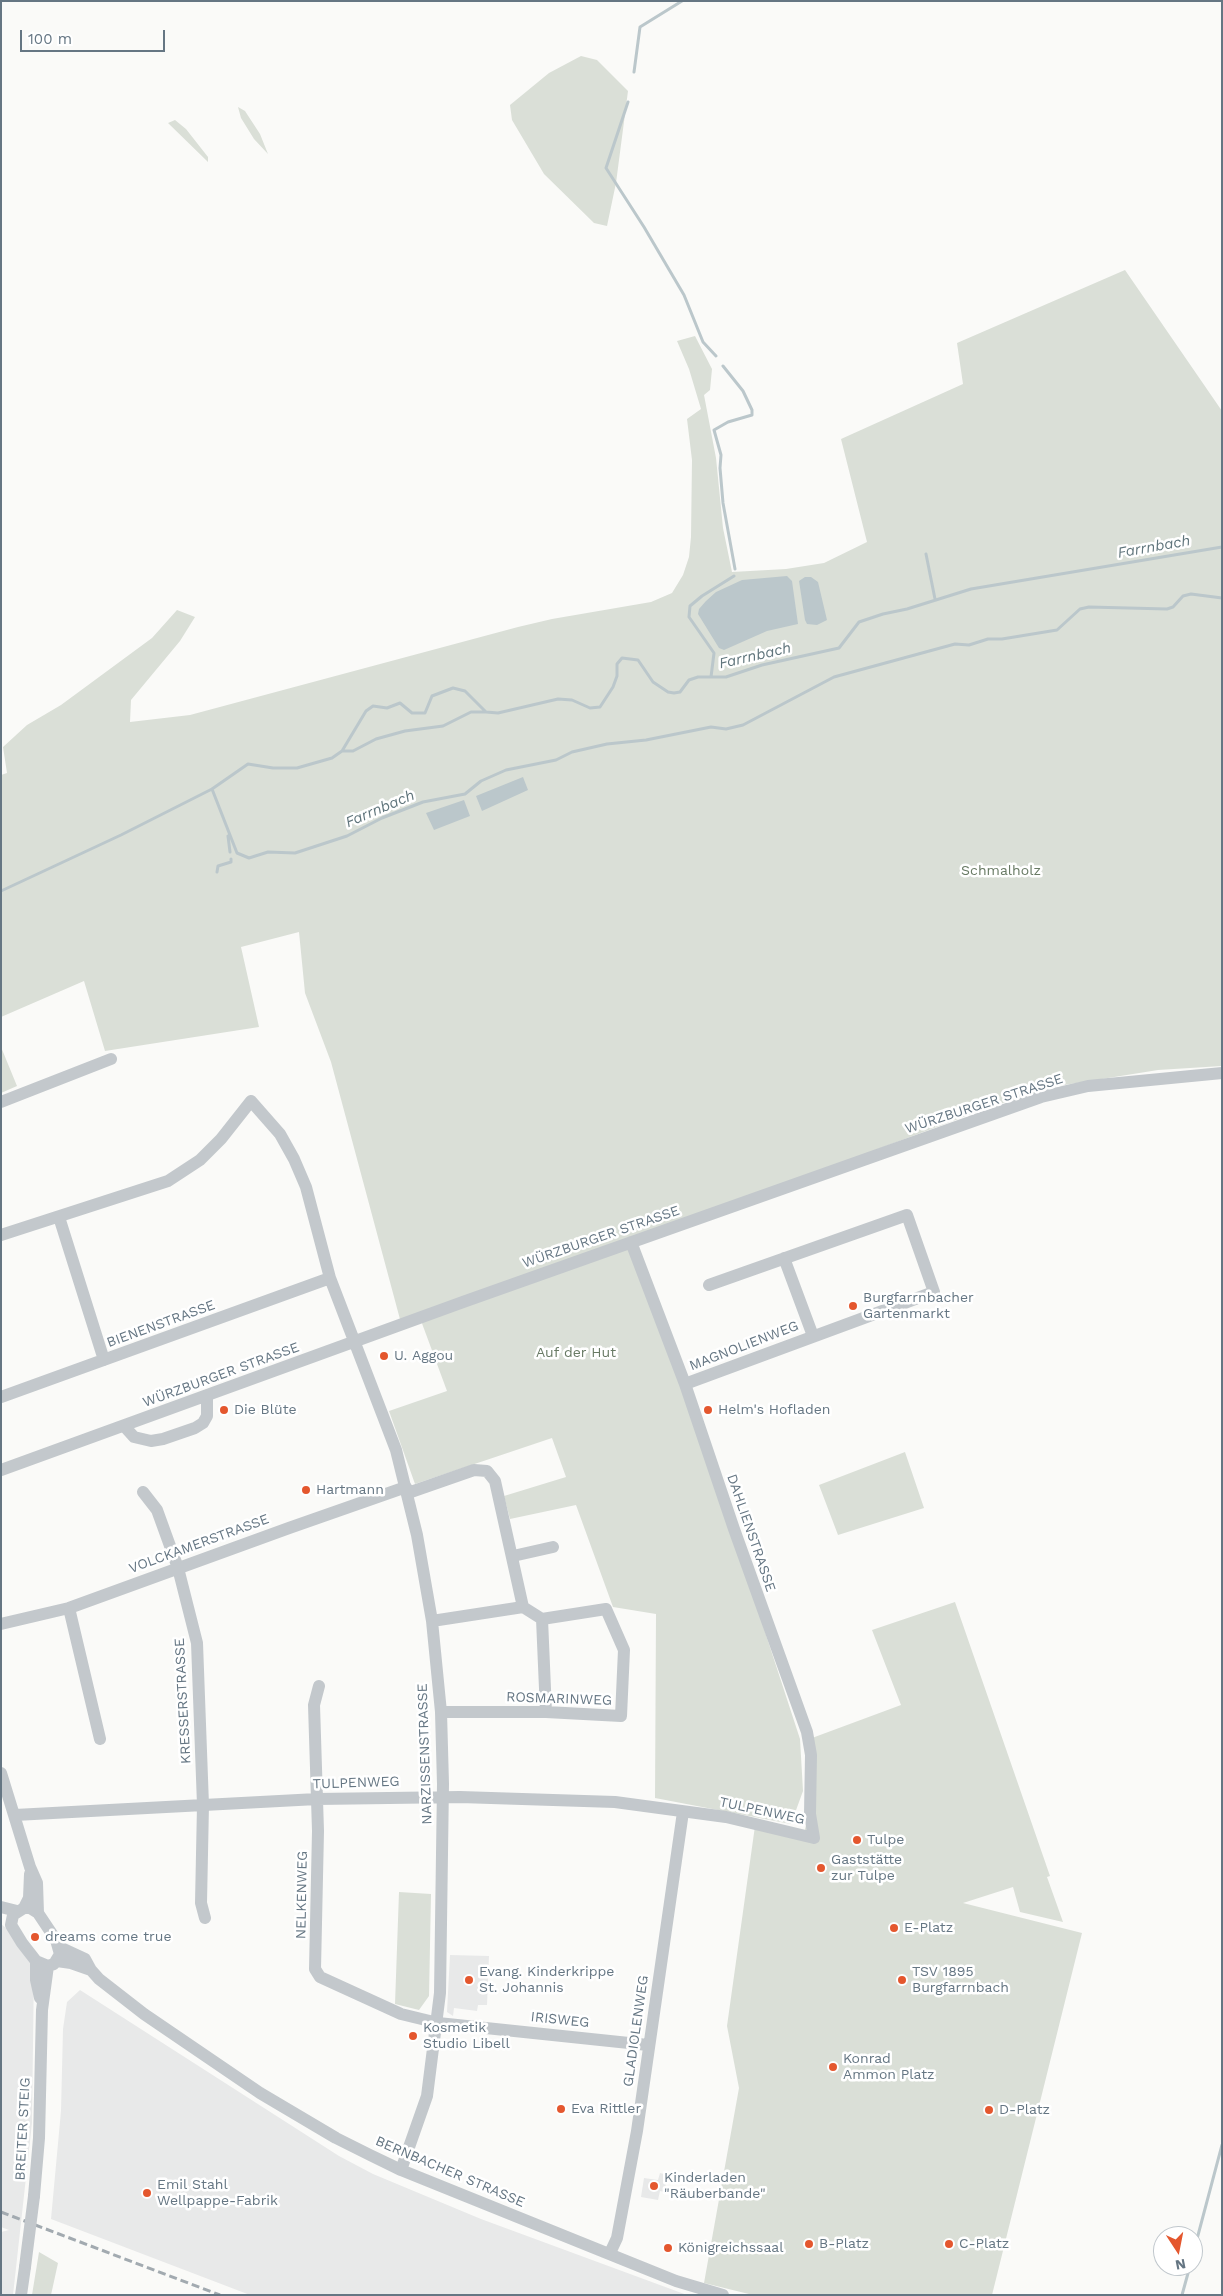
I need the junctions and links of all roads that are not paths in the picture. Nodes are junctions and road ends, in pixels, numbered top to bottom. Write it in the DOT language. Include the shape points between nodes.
graph roads {
  1 [pos="111,1059"];
  2 [pos="1222,1073"];
  3 [pos="1,1102"];
  4 [pos="59,1217"];
  5 [pos="1,1235"];
  6 [pos="631,1242"];
  7 [pos="784,1258"];
  8 [pos="330,1278"];
  9 [pos="710,1285"];
  10 [pos="813,1336"];
  11 [pos="355,1342"];
  12 [pos="104,1360"];
  13 [pos="685,1384"];
  14 [pos="207,1395"];
  15 [pos="1,1397"];
  16 [pos="125,1427"];
  17 [pos="1,1470"];
  18 [pos="407,1490"];
  19 [pos="143,1492"];
  20 [pos="553,1547"];
  21 [pos="513,1556"];
  22 [pos="178,1568"];
  23 [pos="524,1607"];
  24 [pos="69,1608"];
  25 [pos="542,1619"];
  26 [pos="432,1621"];
  27 [pos="1,1624"];
  28 [pos="319,1686"];
  29 [pos="440,1712"];
  30 [pos="546,1712"];
  31 [pos="100,1739"];
  32 [pos="1,1773"];
  33 [pos="442,1797"];
  34 [pos="317,1799"];
  35 [pos="204,1805"];
  36 [pos="683,1812"];
  37 [pos="15,1816"];
  38 [pos="814,1838"];
  39 [pos="30,1867"];
  40 [pos="1,1907"];
  41 [pos="20,1909"];
  42 [pos="38,1913"];
  43 [pos="205,1918"];
  44 [pos="6,1922"];
  45 [pos="59,1946"];
  46 [pos="47,1963"];
  47 [pos="91,1970"];
  48 [pos="438,2023"];
  49 [pos="648,2046"];
  50 [pos="401,2170"];
  51 [pos="610,2253"];
  52 [pos="22,2295"];
  53 [pos="724,2295"];
  1 -- 3 [label="street"];
  2 -- 6 [label="street, WÜRZBURGER STRASSE" via="1088,1086 1041,1097"];
  4 -- 5 [label="street"];
  4 -- 8 [label="street, NARZISSENSTRASSE" via="158,1186 178,1176 221,1139 251,1101 280,1134 294,1159 306,1187"];
  4 -- 12 [label="street"];
  6 -- 11 [label="street, WÜRZBURGER STRASSE"];
  6 -- 13 [label="street, DAHLIENSTRASSE"];
  7 -- 9 [label="street, MAGNOLIENWEG"];
  7 -- 10 [label="street, MAGNOLIENWEG"];
  7 -- 10 [label="street, MAGNOLIENWEG" via="906,1215 934,1292"];
  8 -- 11 [label="street, NARZISSENSTRASSE"];
  8 -- 12 [label="street, BIENENSTRASSE"];
  10 -- 13 [label="street, MAGNOLIENWEG"];
  11 -- 14 [label="street, WÜRZBURGER STRASSE"];
  11 -- 18 [label="street, NARZISSENSTRASSE" via="396,1450"];
  12 -- 15 [label="street, BIENENSTRASSE"];
  13 -- 38 [label="street, DAHLIENSTRASSE" via="807,1732"];
  14 -- 16 [label="street, WÜRZBURGER STRASSE"];
  14 -- 16 [label="street" via="207,1416 195,1428 151,1441 134,1437"];
  16 -- 17 [label="street, WÜRZBURGER STRASSE"];
  18 -- 21 [label="street, VOLCKAMERSTRASSE" via="474,1470 486,1471 495,1481"];
  18 -- 22 [label="street, VOLCKAMERSTRASSE"];
  18 -- 26 [label="street, NARZISSENSTRASSE"];
  19 -- 22 [label="street, KRESSERSTRASSE" via="157,1510"];
  20 -- 21 [label="street"];
  21 -- 23 [label="street, VOLCKAMERSTRASSE"];
  22 -- 24 [label="street, VOLCKAMERSTRASSE"];
  22 -- 35 [label="street, KRESSERSTRASSE" via="197,1643"];
  23 -- 25 [label="street"];
  23 -- 26 [label="street"];
  24 -- 27 [label="street, VOLCKAMERSTRASSE"];
  24 -- 31 [label="street"];
  25 -- 30 [label="street"];
  25 -- 30 [label="street, ROSMARINWEG" via="606,1609 624,1650 621,1716"];
  26 -- 29 [label="street, NARZISSENSTRASSE"];
  28 -- 34 [label="street, NELKENWEG" via="314,1705"];
  29 -- 30 [label="street, ROSMARINWEG"];
  29 -- 33 [label="street, NARZISSENSTRASSE"];
  32 -- 37 [label="street"];
  33 -- 34 [label="street, TULPENWEG"];
  33 -- 36 [label="street, TULPENWEG" via="591,1801"];
  33 -- 48 [label="street, NARZISSENSTRASSE"];
  34 -- 35 [label="street, TULPENWEG"];
  34 -- 48 [label="street, NELKENWEG" via="315,1969 320,1977 361,1998 401,2014"];
  35 -- 37 [label="street, TULPENWEG"];
  35 -- 43 [label="street, KRESSERSTRASSE" via="201,1903"];
  36 -- 38 [label="street, TULPENWEG" via="726,1817"];
  36 -- 49 [label="street, GLADIOLENWEG"];
  37 -- 39 [label="street"];
  39 -- 41 [label="street" via="29,1898"];
  39 -- 42 [label="street" via="38,1883"];
  40 -- 41 [label="street"];
  41 -- 42 [label="street" via="30,1908"];
  41 -- 44 [label="street"];
  42 -- 45 [label="street"];
  44 -- 46 [label="street" via="22,1943"];
  45 -- 46 [label="street, BREITER STEIG" via="60,1954"];
  45 -- 47 [label="street" via="85,1959"];
  46 -- 47 [label="street, BERNBACHER STRASSE" via="71,1963"];
  46 -- 52 [label="street, BREITER STEIG, bridge" via="42,2010 39,2138"];
  47 -- 50 [label="street, BERNBACHER STRASSE" via="144,2014 260,2092 338,2139"];
  48 -- 49 [label="street, IRISWEG"];
  48 -- 50 [label="street, NARZISSENSTRASSE" via="427,2096"];
  49 -- 51 [label="street, GLADIOLENWEG" via="632,2158"];
  50 -- 51 [label="street, BERNBACHER STRASSE"];
  51 -- 53 [label="street, BERNBACHER STRASSE" via="676,2281"];
}
